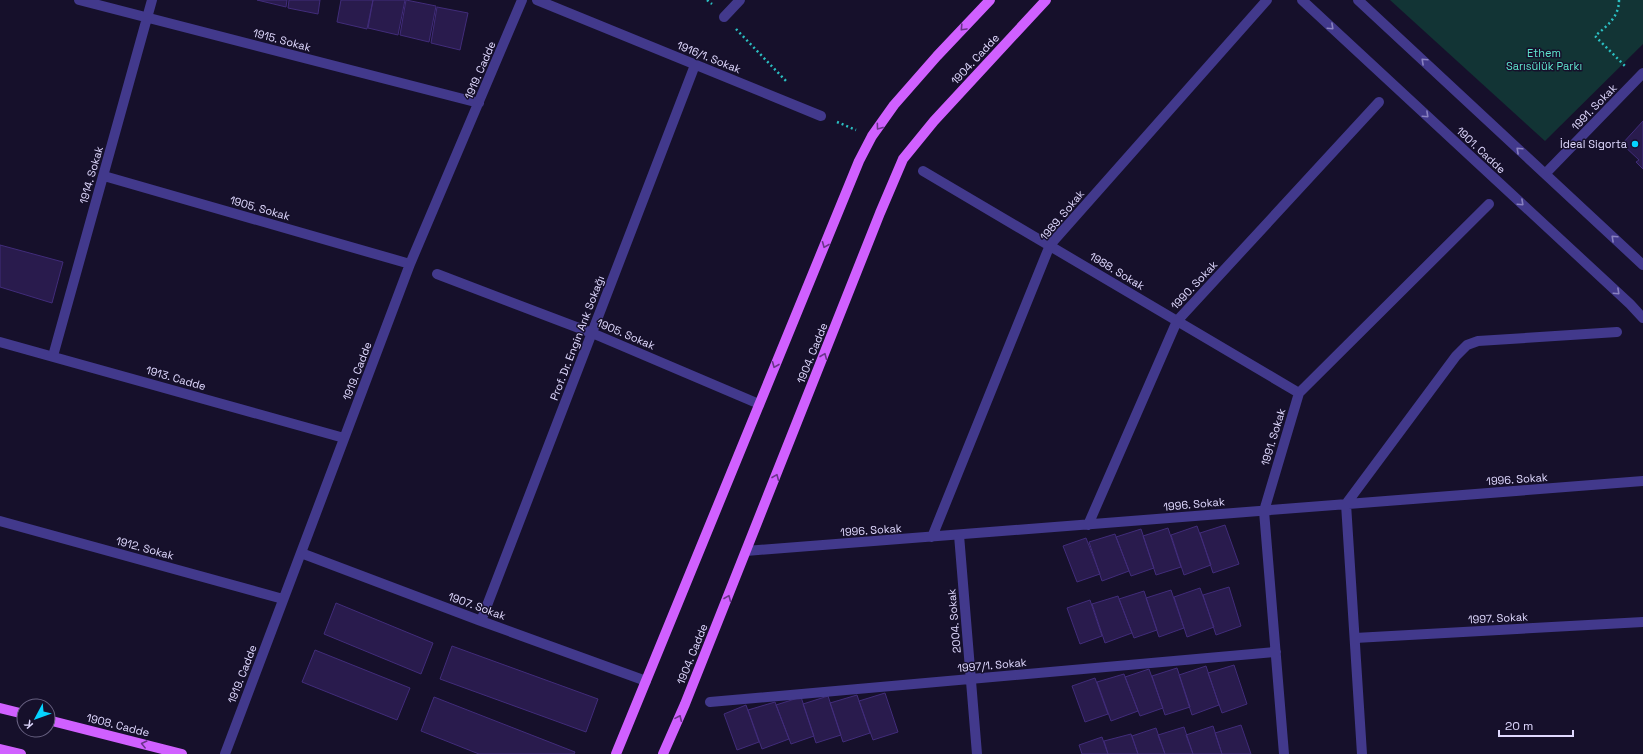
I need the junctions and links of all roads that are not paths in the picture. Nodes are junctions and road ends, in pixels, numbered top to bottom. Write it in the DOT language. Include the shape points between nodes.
graph roads {
  1 [pos="79,0"];
  2 [pos="152,0"];
  3 [pos="522,0"];
  4 [pos="537,0"];
  5 [pos="740,0"];
  6 [pos="990,0"];
  7 [pos="1046,0"];
  8 [pos="1267,0"];
  9 [pos="1302,0"];
  10 [pos="1358,0"];
  11 [pos="724,17"];
  12 [pos="147,18"];
  13 [pos="696,64"];
  14 [pos="1640,76"];
  15 [pos="1379,102"];
  16 [pos="479,104"];
  17 [pos="821,116"];
  18 [pos="923,171"];
  19 [pos="1545,174"];
  20 [pos="104,176"];
  21 [pos="1489,204"];
  22 [pos="1050,245"];
  23 [pos="410,264"];
  24 [pos="1643,265"];
  25 [pos="437,274"];
  26 [pos="1643,318"];
  27 [pos="1177,321"];
  28 [pos="1617,332"];
  29 [pos="592,333"];
  30 [pos="0,342"];
  31 [pos="53,356"];
  32 [pos="1299,393"];
  33 [pos="759,404"];
  34 [pos="344,438"];
  35 [pos="1643,481"];
  36 [pos="1346,504"];
  37 [pos="1264,510"];
  38 [pos="0,521"];
  39 [pos="1088,525"];
  40 [pos="959,535"];
  41 [pos="932,537"];
  42 [pos="746,551"];
  43 [pos="301,553"];
  44 [pos="284,599"];
  45 [pos="481,621"];
  46 [pos="1643,622"];
  47 [pos="1355,638"];
  48 [pos="1276,652"];
  49 [pos="971,679"];
  50 [pos="646,681"];
  51 [pos="710,702"];
  52 [pos="0,708"];
  53 [pos="16,712"];
  54 [pos="56,722"];
  55 [pos="0,749"];
  56 [pos="20,754"];
  57 [pos="182,754"];
  58 [pos="225,754"];
  59 [pos="616,754"];
  60 [pos="663,754"];
  61 [pos="977,754"];
  62 [pos="1284,754"];
  63 [pos="1362,754"];
  1 -- 12 [label="street, 1915. Sokak"];
  2 -- 12 [label="street, 1914. Sokak"];
  3 -- 16 [label="street, 1919. Cadde"];
  4 -- 13 [label="street, 1916/1. Sokak"];
  5 -- 11 [label="street"];
  6 -- 33 [label="main road, one-way" via="894,105 872,136 859,161"];
  42 -- 7 [label="main road, 1904. Cadde, one-way" via="903,159 934,120"];
  8 -- 22 [label="street, 1989. Sokak"];
  9 -- 26 [label="street, 1901. Cadde, one-way"];
  19 -- 10 [label="street, one-way"];
  12 -- 16 [label="street, 1915. Sokak"];
  12 -- 20 [label="street, 1914. Sokak"];
  13 -- 17 [label="street, 1916/1. Sokak"];
  13 -- 29 [label="street, Prof. Dr. Engin Arık Sokağı"];
  14 -- 19 [label="street, 1991. Sokak"];
  15 -- 27 [label="street, 1990. Sokak"];
  16 -- 23 [label="street, 1919. Cadde"];
  18 -- 22 [label="street, 1988. Sokak"];
  24 -- 19 [label="street, one-way"];
  20 -- 23 [label="street, 1905. Sokak"];
  20 -- 31 [label="street, 1914. Sokak"];
  21 -- 32 [label="street, 1991. Sokak"];
  22 -- 27 [label="street, 1988. Sokak"];
  22 -- 41 [label="street, 1989. Sokak"];
  23 -- 34 [label="street, 1919. Cadde"];
  25 -- 29 [label="street, 1905. Sokak"];
  27 -- 32 [label="street, 1988. Sokak"];
  27 -- 39 [label="street, 1990. Sokak"];
  28 -- 36 [label="street" via="1478,341 1467,345 1456,356"];
  29 -- 33 [label="street, 1905. Sokak"];
  29 -- 45 [label="street, Prof. Dr. Engin Arık Sokağı"];
  30 -- 31 [label="street, 1913. Cadde"];
  31 -- 34 [label="street, 1913. Cadde"];
  32 -- 37 [label="street, 1991. Sokak"];
  33 -- 50 [label="main road"];
  34 -- 43 [label="street, 1919. Cadde"];
  35 -- 36 [label="street, 1996. Sokak"];
  36 -- 37 [label="street, 1996. Sokak"];
  36 -- 47 [label="street"];
  37 -- 39 [label="street, 1996. Sokak"];
  37 -- 48 [label="street, 1991. Sokak"];
  38 -- 44 [label="street, 1912. Sokak"];
  39 -- 40 [label="street, 1996. Sokak"];
  40 -- 41 [label="street, 1996. Sokak"];
  40 -- 49 [label="street, 2004. Sokak"];
  41 -- 42 [label="street, 1996. Sokak"];
  60 -- 42 [label="main road, 1904. Cadde, one-way" via="686,704"];
  43 -- 44 [label="street, 1919. Cadde"];
  43 -- 45 [label="street, 1907. Sokak"];
  44 -- 58 [label="street, 1919. Cadde"];
  45 -- 50 [label="street, 1907. Sokak"];
  46 -- 47 [label="street, 1997. Sokak"];
  47 -- 63 [label="street"];
  48 -- 49 [label="street, 1997/1. Sokak"];
  48 -- 62 [label="street, 1991. Sokak"];
  49 -- 51 [label="street, 1997/1. Sokak"];
  49 -- 61 [label="street, 2004. Sokak"];
  50 -- 59 [label="main road"];
  52 -- 53 [label="main road"];
  57 -- 54 [label="main road, 1908. Cadde, one-way"];
  55 -- 56 [label="main road"];
}
